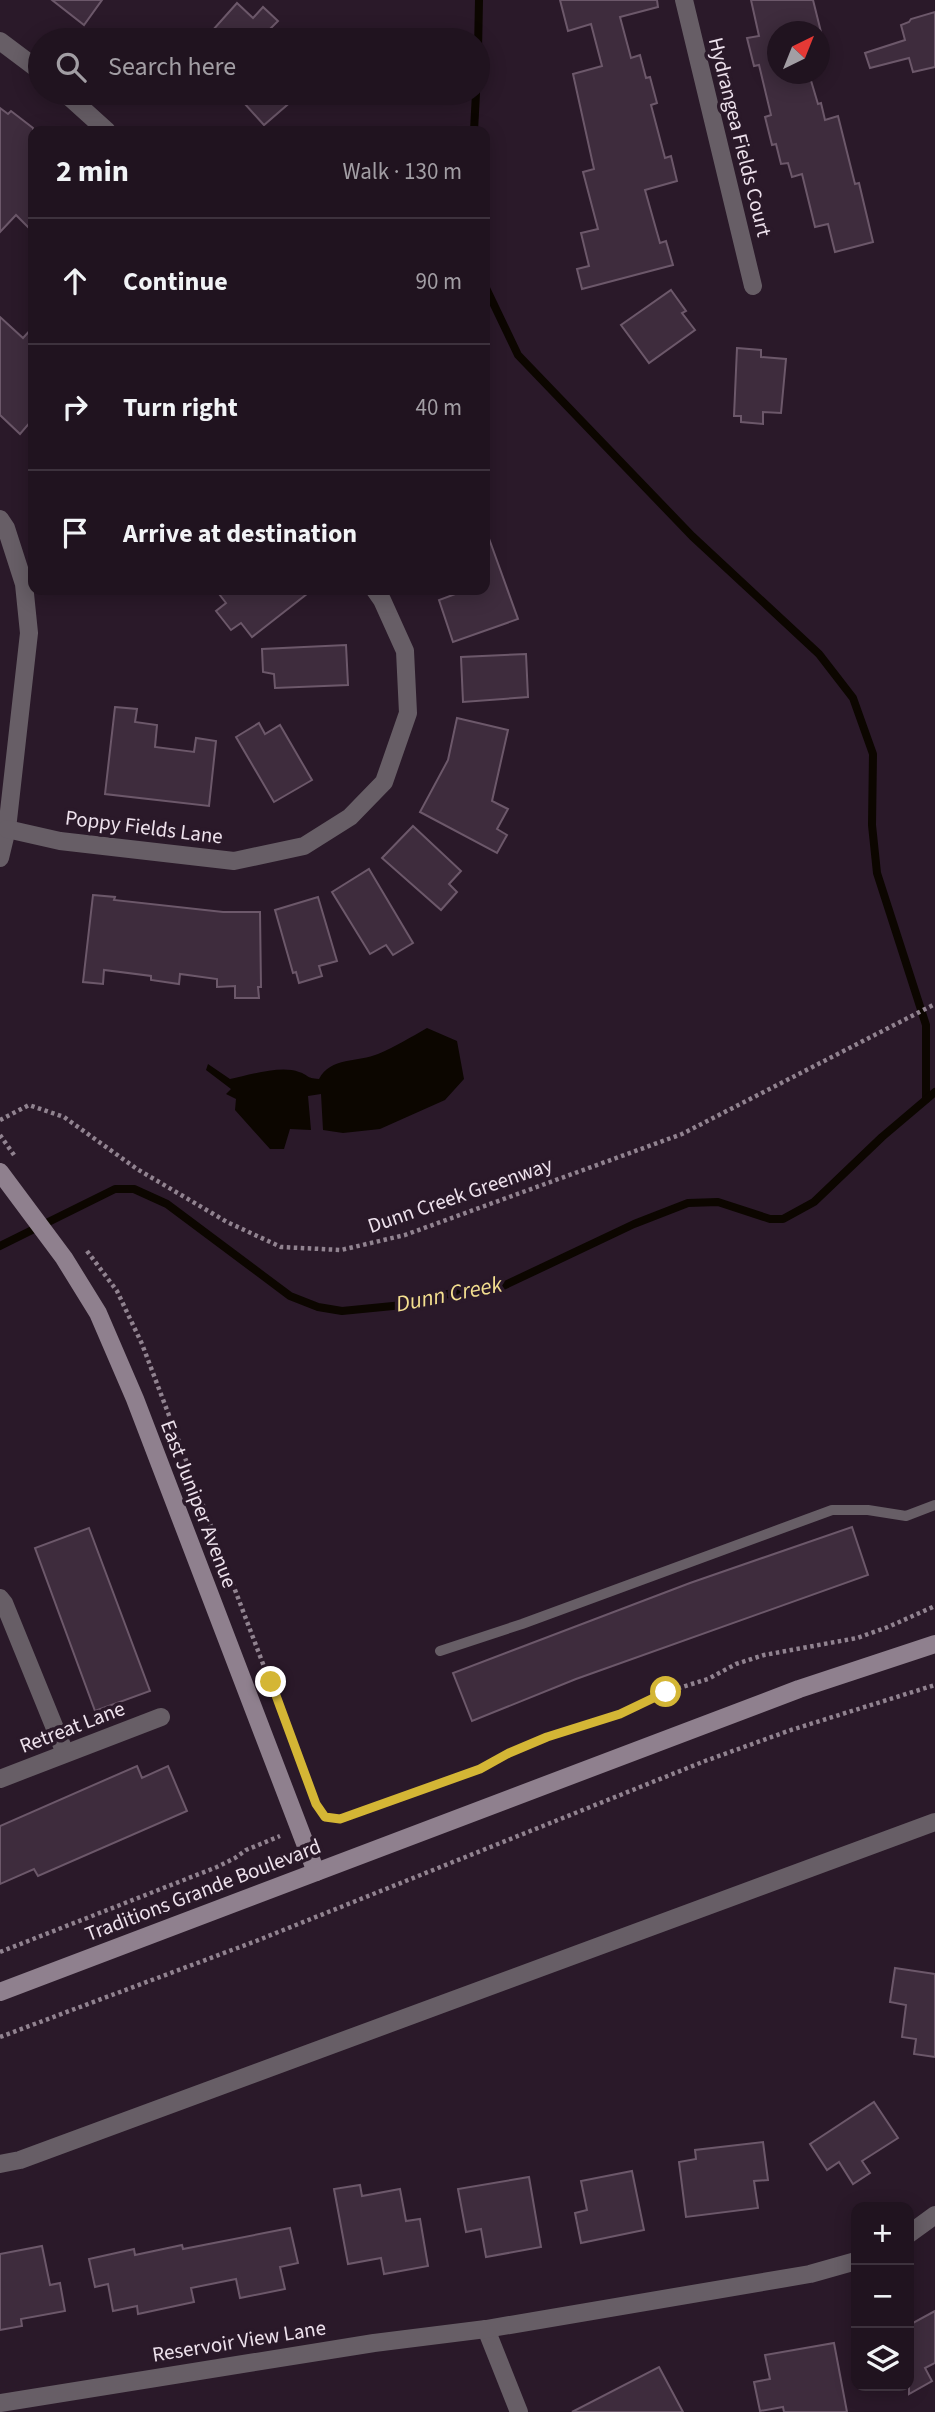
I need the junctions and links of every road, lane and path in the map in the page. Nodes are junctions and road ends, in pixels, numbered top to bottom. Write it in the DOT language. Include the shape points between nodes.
graph roads {
  1 [pos="684,0"];
  2 [pos="0,41"];
  3 [pos="28,62"];
  4 [pos="78,105"];
  5 [pos="101,126"];
  6 [pos="753,286"];
  7 [pos="0,519"];
  8 [pos="378,595"];
  9 [pos="7,829"];
  10 [pos="0,858"];
  11 [pos="935,1004"];
  12 [pos="0,1120"];
  13 [pos="0,1135"];
  14 [pos="5,1143"];
  15 [pos="0,1172"];
  16 [pos="99,1265"];
  17 [pos="935,1505"];
  18 [pos="0,1598"];
  19 [pos="935,1606"];
  20 [pos="935,1644"];
  21 [pos="440,1651"];
  22 [pos="935,1685"];
  23 [pos="161,1717"];
  24 [pos="65,1753"];
  25 [pos="0,1779"];
  26 [pos="935,1822"];
  27 [pos="267,1841"];
  28 [pos="316,1872"];
  29 [pos="0,1952"];
  30 [pos="0,1992"];
  31 [pos="0,2037"];
  32 [pos="0,2164"];
  33 [pos="935,2215"];
  34 [pos="914,2230"];
  35 [pos="851,2262"];
  36 [pos="486,2329"];
  37 [pos="0,2403"];
  38 [pos="519,2412"];
  1 -- 6 [label="street, Hydrangea Fields Court"];
  2 -- 3 [label="street"];
  4 -- 5 [label="street"];
  7 -- 9 [label="street" via="24,584 29,633"];
  8 -- 9 [label="street, Poppy Fields Lane" via="405,651 408,713 384,782 350,817 303,846 234,861 60,841"];
  9 -- 10 [label="street"];
  11 -- 12 [label="path, Dunn Creek Greenway" via="682,1134 405,1235 341,1250 281,1247 227,1222 137,1169 64,1117 29,1105"];
  13 -- 14 [label="path"];
  15 -- 28 [label="main road, East Juniper Avenue" via="98,1313"];
  16 -- 19 [label="path" via="142,1344 316,1804 325,1817 340,1819 445,1783 547,1737 620,1714 736,1664 857,1638"];
  17 -- 21 [label="lane" via="906,1516 832,1510"];
  18 -- 24 [label="street"];
  20 -- 28 [label="main road, Traditions Grande Boulevard" via="799,1689"];
  22 -- 31 [label="path" via="705,1761 256,1941"];
  23 -- 24 [label="street, Retreat Lane"];
  24 -- 25 [label="street, Retreat Lane"];
  26 -- 32 [label="street"];
  27 -- 29 [label="path" via="217,1867"];
  28 -- 30 [label="main road, Traditions Grande Boulevard"];
  33 -- 34 [label="street"];
  35 -- 36 [label="street, Reservoir View Lane" via="810,2274"];
  36 -- 37 [label="street, Reservoir View Lane"];
  36 -- 38 [label="street"];
}
